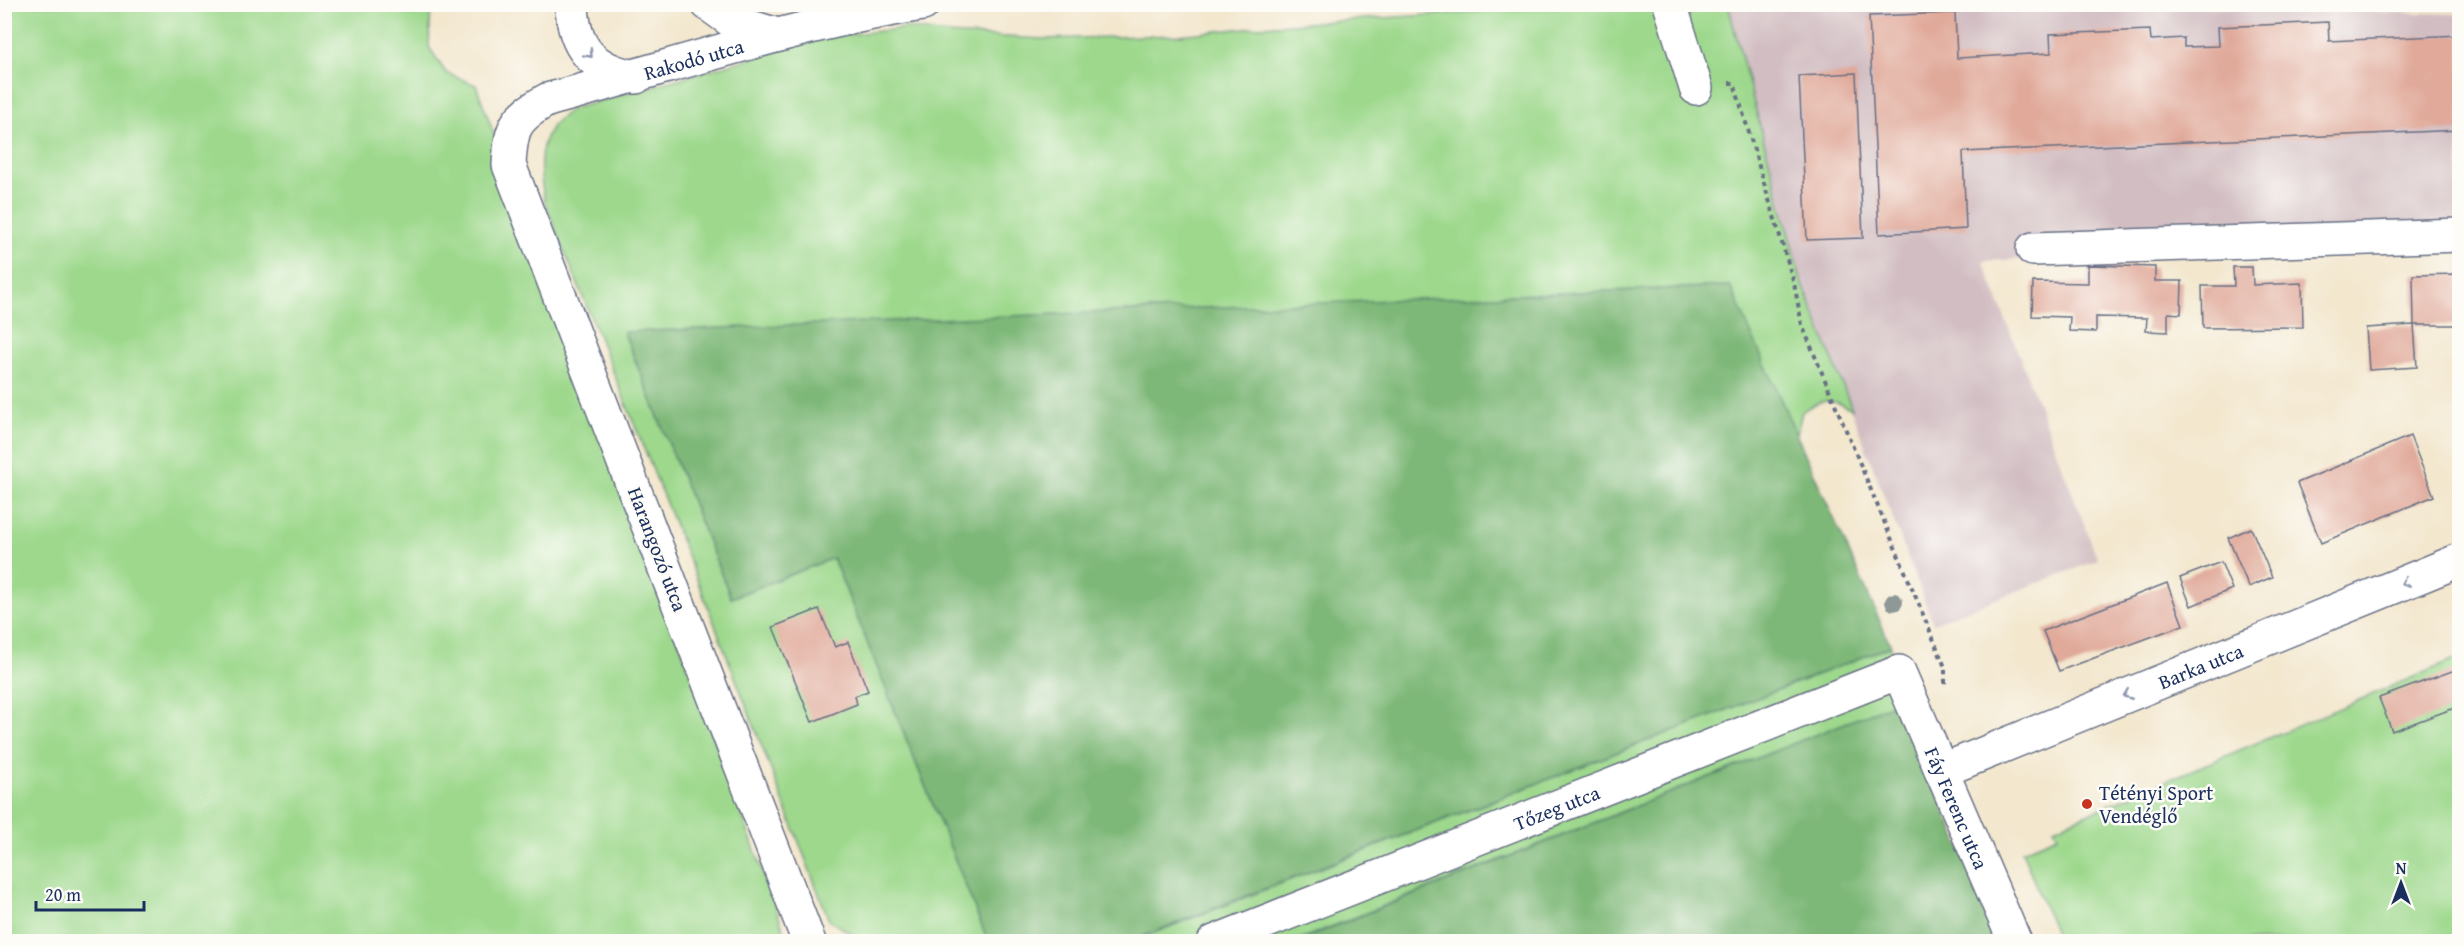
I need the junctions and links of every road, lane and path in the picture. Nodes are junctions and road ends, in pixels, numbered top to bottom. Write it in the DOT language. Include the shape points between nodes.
graph roads {
  1 [pos="572,4"];
  2 [pos="708,4"];
  3 [pos="923,4"];
  4 [pos="1670,4"];
  5 [pos="778,35"];
  6 [pos="636,77"];
  7 [pos="1696,88"];
  8 [pos="509,165"];
  9 [pos="2460,235"];
  10 [pos="2033,249"];
  11 [pos="2460,560"];
  12 [pos="1899,672"];
  13 [pos="1945,688"];
  14 [pos="1941,771"];
  15 [pos="813,938"];
  16 [pos="1214,942"];
  17 [pos="2015,942"];
  1 -- 6 [label="street, one-way" via="576,38 588,54 617,74"];
  2 -- 5 [label="street" via="733,22"];
  3 -- 5 [label="street, Rakodó utca" via="866,13"];
  4 -- 7 [label="street"];
  5 -- 6 [label="street, Rakodó utca"];
  6 -- 8 [label="street, Rakodó utca" via="547,100 522,114 511,140"];
  7 -- 13 [label="path" via="1734,83 1794,283 1802,325 1945,667"];
  8 -- 15 [label="street, Harangozó utca"];
  9 -- 10 [label="street"];
  11 -- 14 [label="street, Barka utca, one-way"];
  12 -- 14 [label="street, Fáy Ferenc utca"];
  12 -- 16 [label="street, Tőzeg utca"];
  14 -- 17 [label="street, Fáy Ferenc utca"];
}
